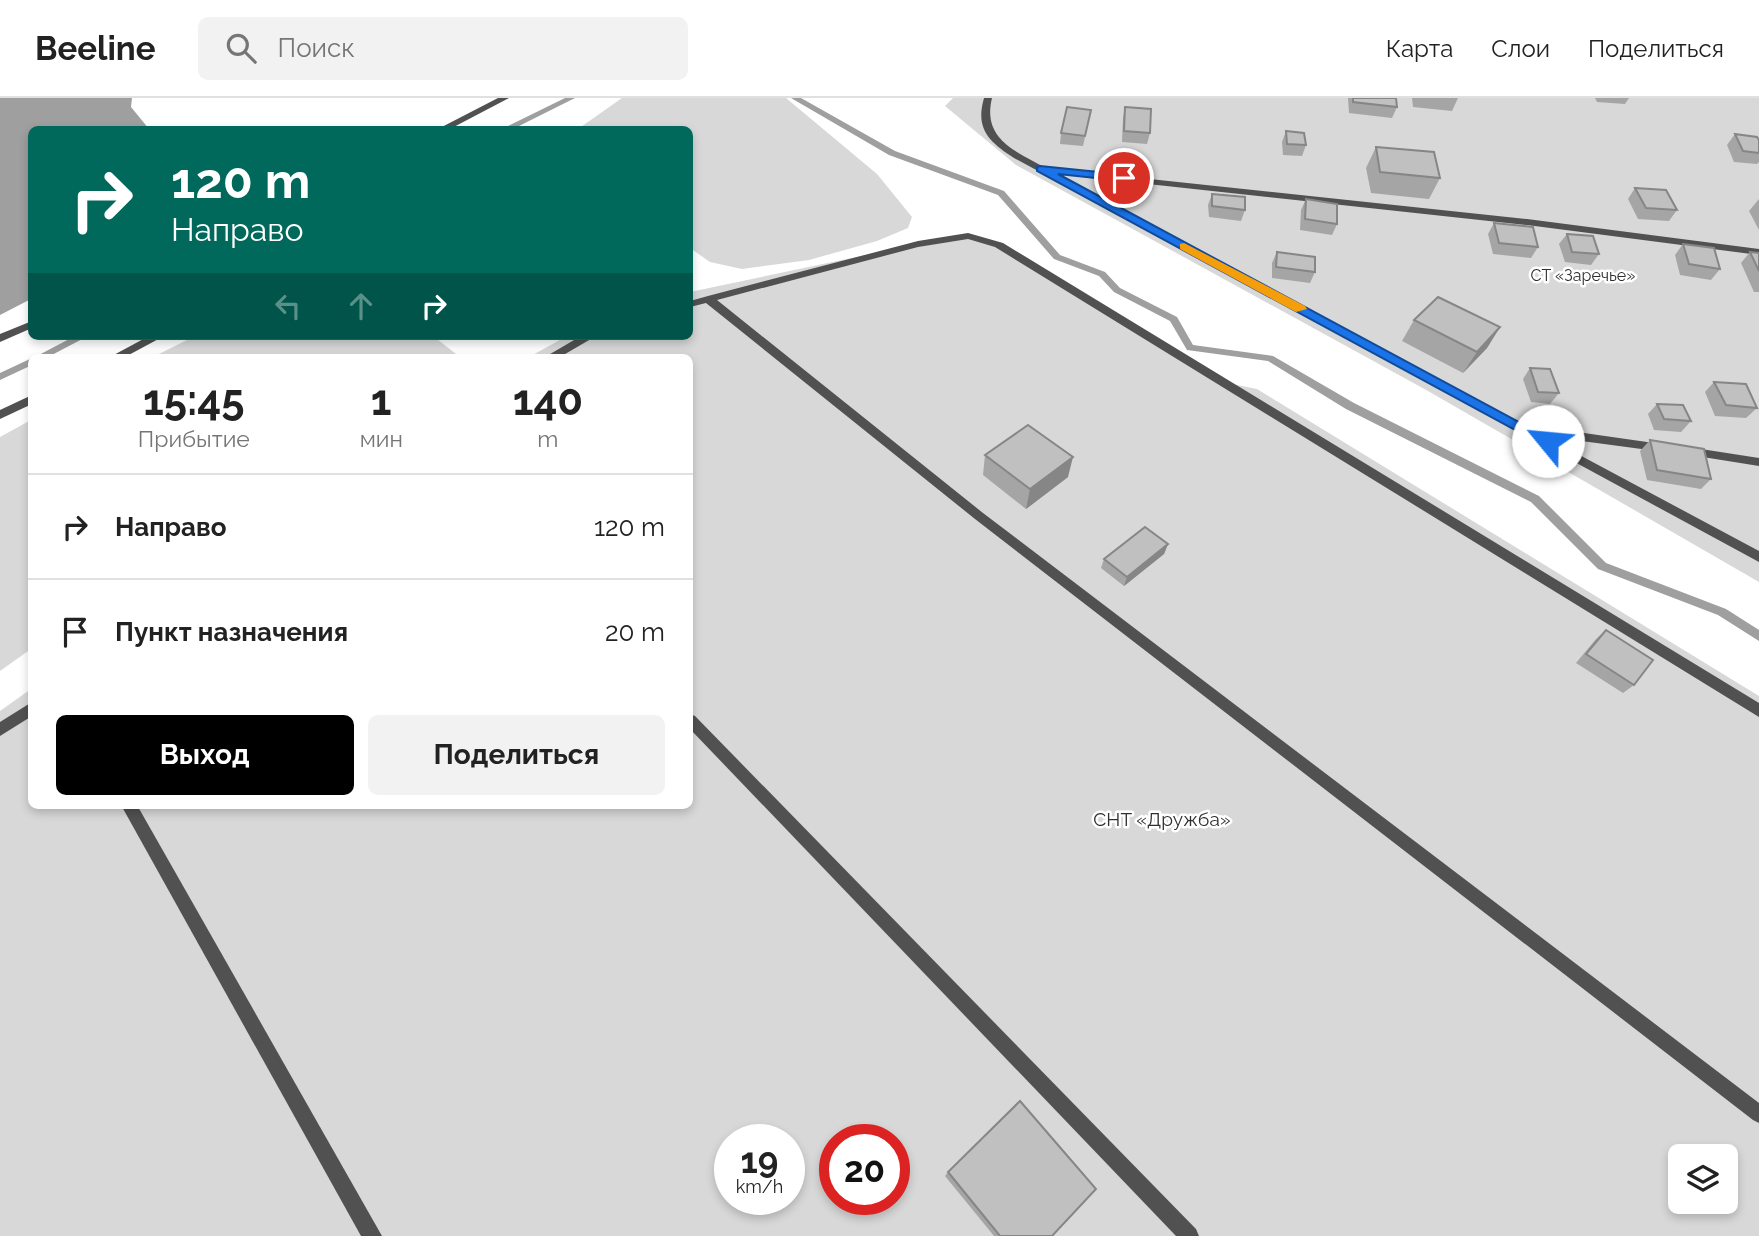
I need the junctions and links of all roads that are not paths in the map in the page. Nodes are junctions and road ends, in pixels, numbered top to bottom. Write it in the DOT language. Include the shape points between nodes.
graph roads {
  1 [pos="505,98"];
  2 [pos="988,98"];
  3 [pos="448,126"];
  4 [pos="1040,169"];
  5 [pos="1759,252"];
  6 [pos="708,299"];
  7 [pos="693,303"];
  8 [pos="28,326"];
  9 [pos="0,338"];
  10 [pos="150,340"];
  11 [pos="583,340"];
  12 [pos="122,354"];
  13 [pos="557,354"];
  14 [pos="28,401"];
  15 [pos="0,415"];
  16 [pos="1524,429"];
  17 [pos="1759,461"];
  18 [pos="1759,557"];
  19 [pos="28,711"];
  20 [pos="1759,711"];
  21 [pos="693,723"];
  22 [pos="0,730"];
  23 [pos="131,809"];
  24 [pos="1759,1114"];
  25 [pos="372,1236"];
  26 [pos="1189,1236"];
  1 -- 3 [label="street"];
  2 -- 4 [label="street" via="982,113 985,127 998,142"];
  4 -- 5 [label="street"];
  4 -- 16 [label="street"];
  6 -- 7 [label="street"];
  6 -- 20 [label="street" via="918,244 968,236 999,245"];
  6 -- 24 [label="street" via="979,516"];
  8 -- 9 [label="street"];
  10 -- 12 [label="street"];
  11 -- 13 [label="street"];
  14 -- 15 [label="street"];
  16 -- 17 [label="street"];
  16 -- 18 [label="street"];
  19 -- 22 [label="street"];
  21 -- 26 [label="street"];
  23 -- 25 [label="street"];
}
